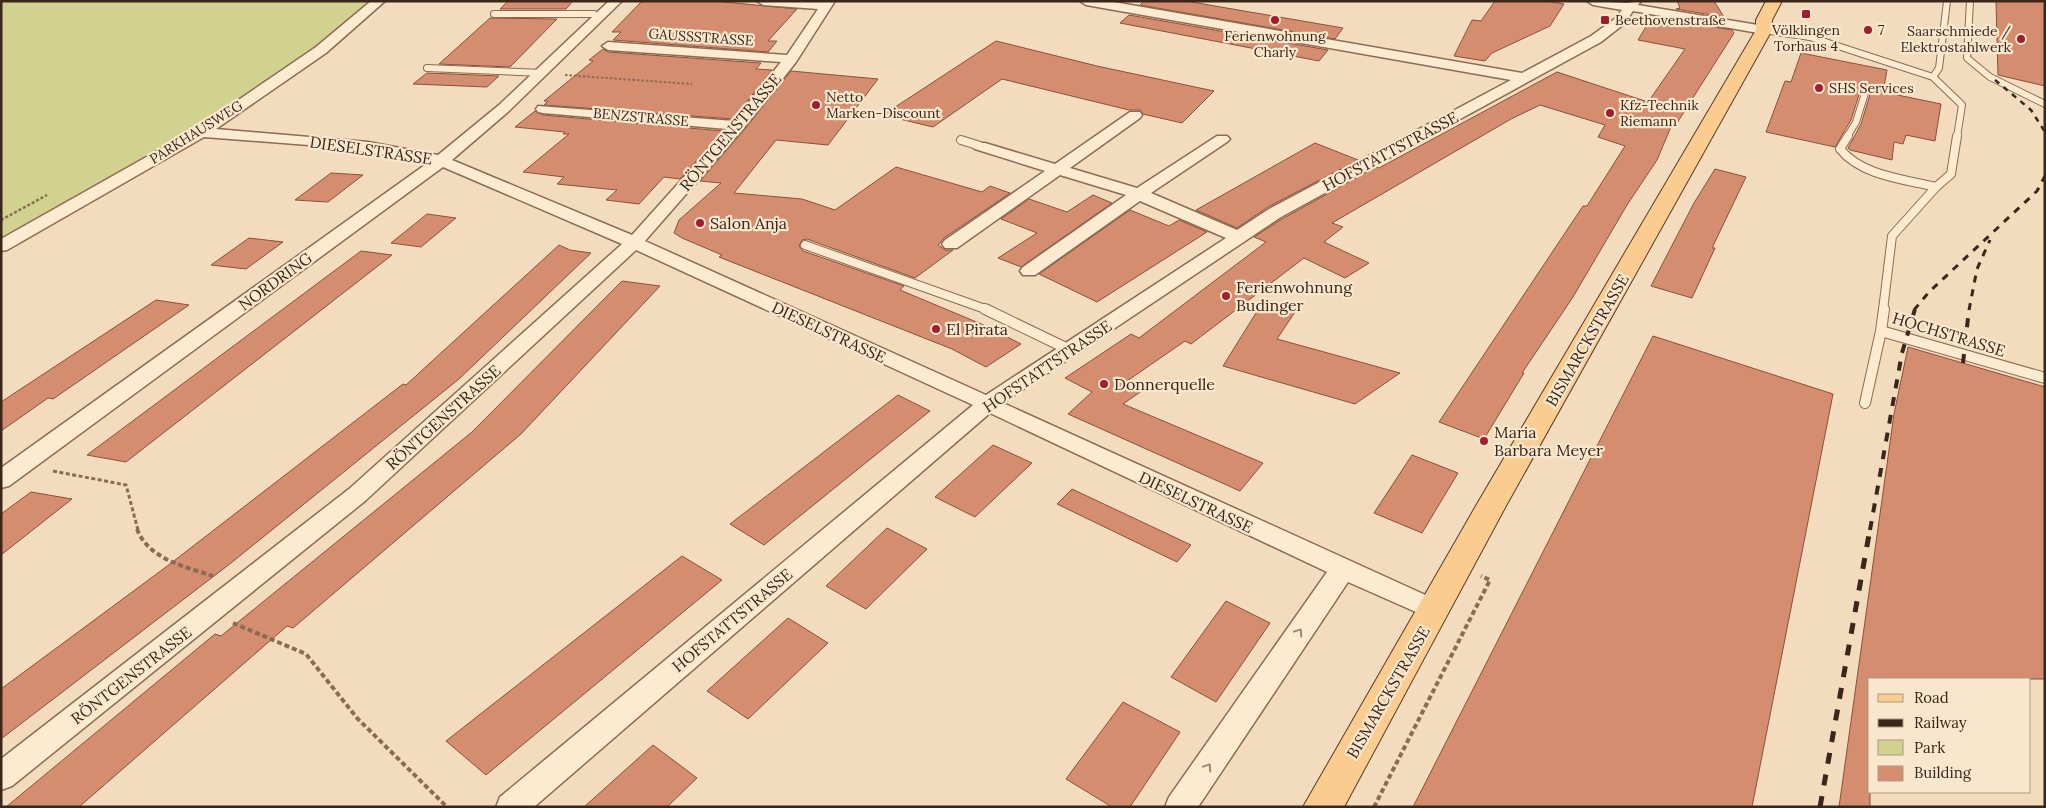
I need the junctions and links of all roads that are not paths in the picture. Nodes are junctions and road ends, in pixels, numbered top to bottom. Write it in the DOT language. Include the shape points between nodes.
graph roads {
  1 [pos="379,1"];
  2 [pos="601,1"];
  3 [pos="616,1"];
  4 [pos="763,1"];
  5 [pos="1086,1"];
  6 [pos="1593,1"];
  7 [pos="1774,1"];
  8 [pos="1789,1"];
  9 [pos="1946,1"];
  10 [pos="1970,1"];
  11 [pos="826,4"];
  12 [pos="1634,4"];
  13 [pos="494,14"];
  14 [pos="592,20"];
  15 [pos="1764,30"];
  16 [pos="608,46"];
  17 [pos="791,59"];
  18 [pos="427,68"];
  19 [pos="542,73"];
  20 [pos="1933,77"];
  21 [pos="1525,78"];
  22 [pos="1867,87"];
  23 [pos="2042,102"];
  24 [pos="543,109"];
  25 [pos="1135,115"];
  26 [pos="738,126"];
  27 [pos="201,132"];
  28 [pos="1222,139"];
  29 [pos="961,140"];
  30 [pos="980,146"];
  31 [pos="442,160"];
  32 [pos="1059,168"];
  33 [pos="1936,187"];
  34 [pos="1138,194"];
  35 [pos="1240,238"];
  36 [pos="636,241"];
  37 [pos="951,244"];
  38 [pos="1,246"];
  39 [pos="805,246"];
  40 [pos="1029,271"];
  41 [pos="1881,331"];
  42 [pos="1070,350"];
  43 [pos="2045,378"];
  44 [pos="1865,402"];
  45 [pos="986,405"];
  46 [pos="1,480"];
  47 [pos="1342,569"];
  48 [pos="1434,610"];
  49 [pos="1,777"];
  50 [pos="511,807"];
  51 [pos="1180,807"];
  52 [pos="1323,807"];
  1 -- 27 [label="street, PARKHAUSWEG" via="321,50"];
  2 -- 14 [label="street, NORDRING"];
  3 -- 14 [label="street, NORDRING"];
  4 -- 11 [label="street"];
  5 -- 21 [label="street"];
  6 -- 12 [label="street"];
  7 -- 15 [label="main road, BISMARCKSTRASSE" via="1764,20"];
  8 -- 15 [label="main road, BISMARCKSTRASSE" via="1780,23"];
  9 -- 20 [label="lane" via="1940,68"];
  10 -- 23 [label="lane" via="1967,58 1990,77"];
  11 -- 17 [label="street, RÖNTGENSTRASSE"];
  12 -- 15 [label="street"];
  12 -- 21 [label="street, HOFSTATTSTRASSE" via="1620,21 1596,40"];
  13 -- 14 [label="lane"];
  14 -- 19 [label="street, NORDRING"];
  15 -- 20 [label="lane" via="1810,37"];
  15 -- 48 [label="main road, BISMARCKSTRASSE"];
  16 -- 17 [label="street, GAUSSSTRASSE"];
  17 -- 26 [label="street, RÖNTGENSTRASSE"];
  18 -- 19 [label="lane"];
  19 -- 31 [label="street, NORDRING"];
  20 -- 33 [label="lane, HOCHSTRASSE" via="1962,105 1951,174"];
  21 -- 35 [label="street, HOFSTATTSTRASSE" via="1275,214"];
  22 -- 33 [label="lane" via="1856,122 1840,149 1845,158 1860,166"];
  24 -- 26 [label="street, BENZSTRASSE"];
  25 -- 32 [label="street"];
  26 -- 36 [label="street, RÖNTGENSTRASSE"];
  27 -- 31 [label="street, DIESELSTRASSE" via="375,147"];
  27 -- 38 [label="street, PARKHAUSWEG"];
  28 -- 34 [label="street"];
  29 -- 30 [label="lane"];
  30 -- 32 [label="street"];
  31 -- 36 [label="street, DIESELSTRASSE"];
  31 -- 46 [label="street, NORDRING"];
  32 -- 34 [label="street"];
  32 -- 37 [label="street"];
  33 -- 41 [label="lane, HOCHSTRASSE" via="1892,236"];
  34 -- 35 [label="street"];
  34 -- 40 [label="street"];
  35 -- 42 [label="street, HOFSTATTSTRASSE"];
  36 -- 45 [label="street, DIESELSTRASSE"];
  36 -- 49 [label="street, RÖNTGENSTRASSE" via="357,494"];
  39 -- 42 [label="lane" via="1000,315"];
  41 -- 43 [label="lane, HOCHSTRASSE"];
  41 -- 44 [label="lane"];
  42 -- 45 [label="street, HOFSTATTSTRASSE"];
  45 -- 47 [label="street, DIESELSTRASSE"];
  45 -- 50 [label="street, HOFSTATTSTRASSE"];
  47 -- 48 [label="street, DIESELSTRASSE"];
  51 -- 47 [label="street, one-way"];
  48 -- 52 [label="main road, BISMARCKSTRASSE"];
}
